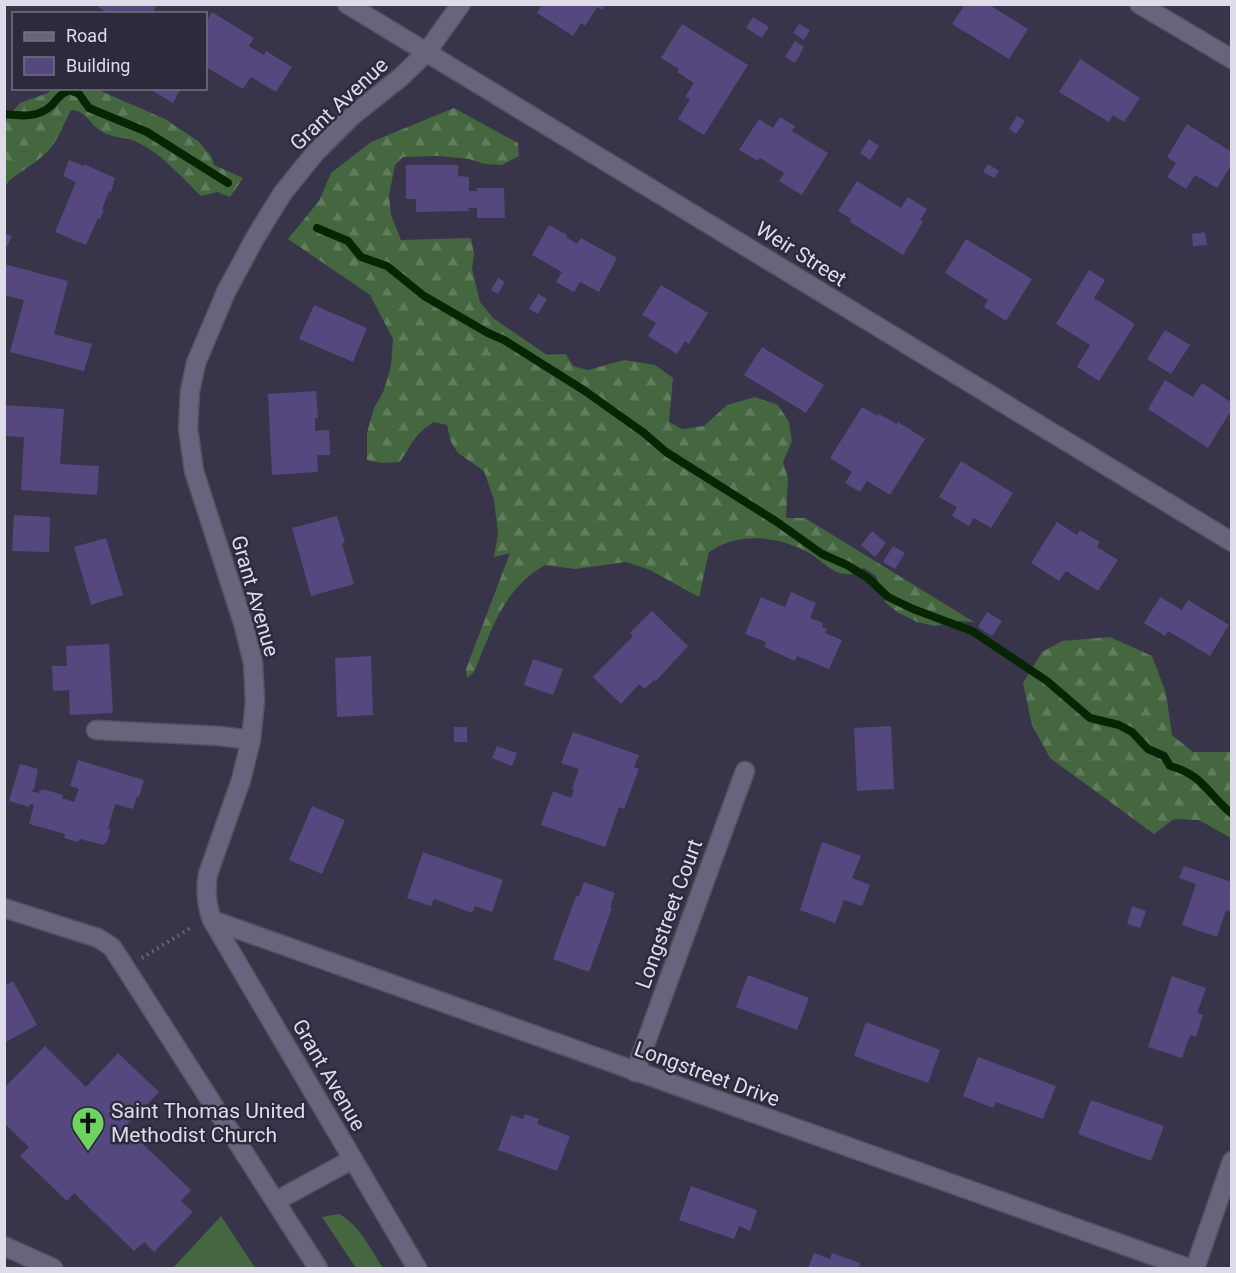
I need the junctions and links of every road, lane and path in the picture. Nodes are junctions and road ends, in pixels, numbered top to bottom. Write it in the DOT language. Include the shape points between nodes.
graph roads {
  1 [pos="347,4"];
  2 [pos="461,4"];
  3 [pos="1139,4"];
  4 [pos="426,53"];
  5 [pos="1232,59"];
  6 [pos="1232,542"];
  7 [pos="96,730"];
  8 [pos="251,740"];
  9 [pos="746,771"];
  10 [pos="4,908"];
  11 [pos="211,918"];
  12 [pos="126,968"];
  13 [pos="635,1072"];
  14 [pos="352,1159"];
  15 [pos="1232,1161"];
  16 [pos="276,1202"];
  17 [pos="4,1246"];
  18 [pos="53,1269"];
  19 [pos="318,1269"];
  20 [pos="417,1269"];
  21 [pos="1188,1269"];
  22 [pos="1196,1269"];
  1 -- 4 [label="street, Weir Street"];
  2 -- 4 [label="street, Grant Avenue"];
  3 -- 5 [label="street"];
  4 -- 6 [label="street, Weir Street"];
  4 -- 8 [label="street, Grant Avenue" via="352,116 282,194 226,292 196,363 188,428 194,471 253,663"];
  7 -- 8 [label="street"];
  8 -- 11 [label="street, Grant Avenue" via="208,874 206,899"];
  9 -- 13 [label="street, Longstreet Court"];
  10 -- 12 [label="street" via="98,938 112,946"];
  11 -- 12 [label="path"];
  11 -- 13 [label="street, Longstreet Drive"];
  11 -- 14 [label="street, Grant Avenue"];
  12 -- 16 [label="street"];
  13 -- 21 [label="street, Longstreet Drive"];
  14 -- 16 [label="street"];
  14 -- 20 [label="street, Grant Avenue"];
  15 -- 22 [label="street"];
  16 -- 19 [label="street"];
  17 -- 18 [label="street"];
}
